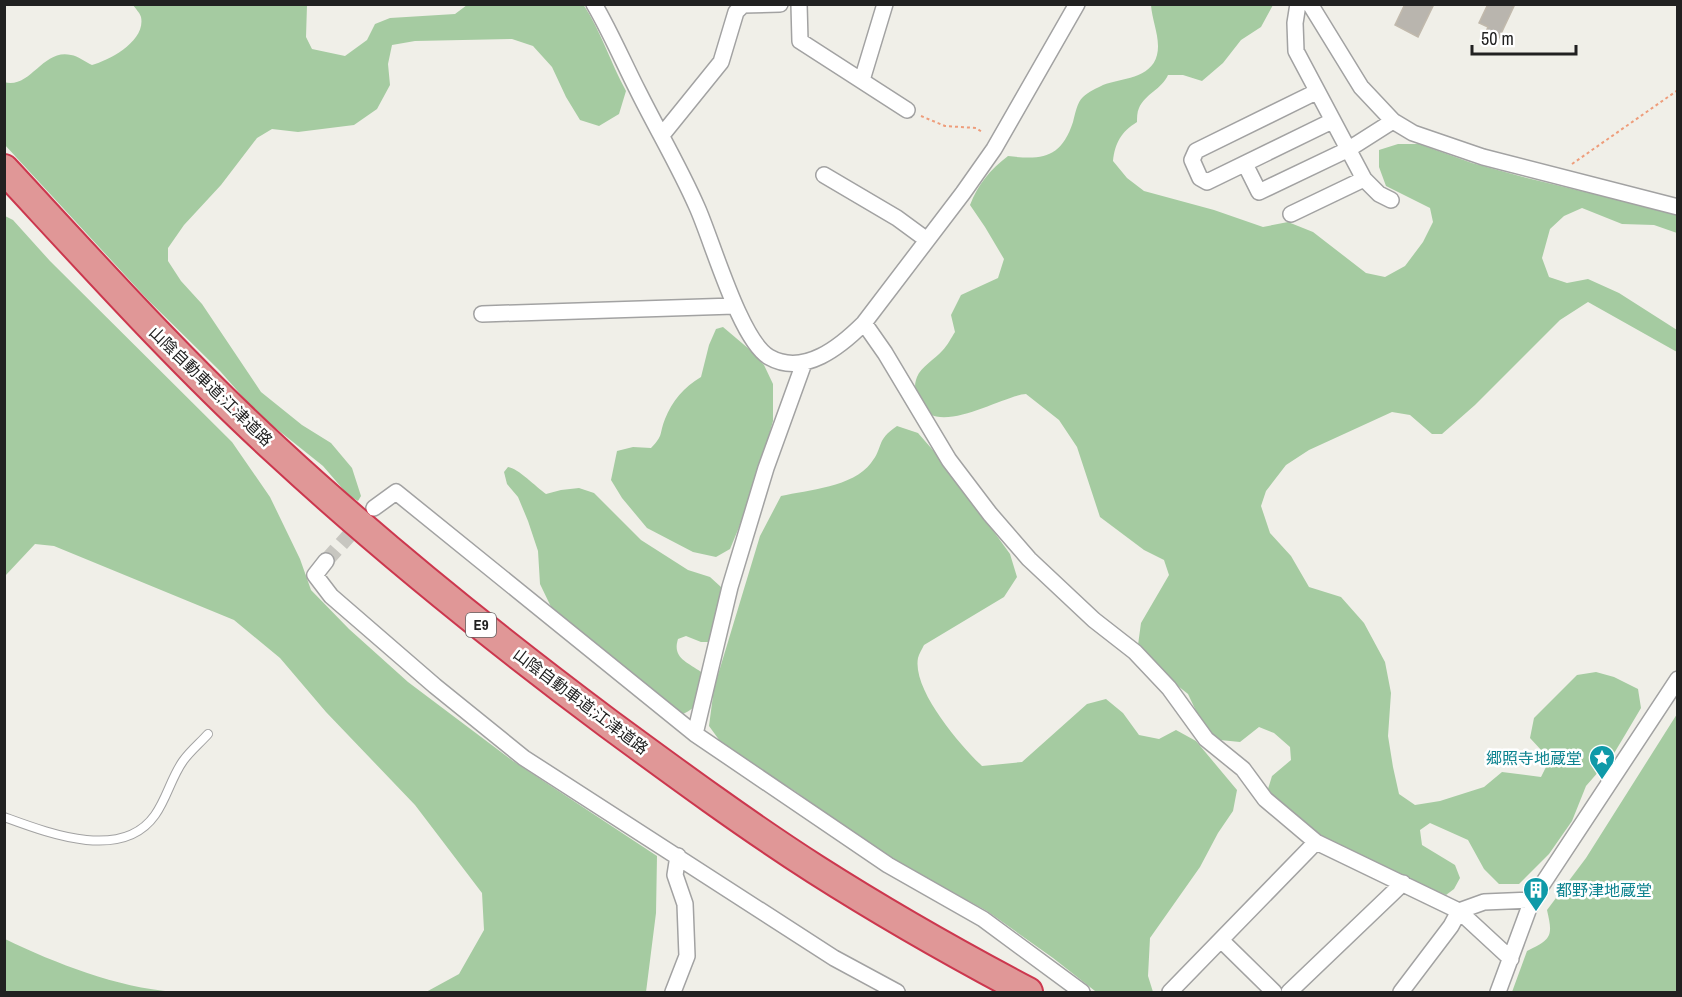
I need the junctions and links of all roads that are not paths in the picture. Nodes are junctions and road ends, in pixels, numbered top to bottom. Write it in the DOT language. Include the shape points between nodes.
graph roads {
  1 [pos="594,4"];
  2 [pos="780,4"];
  3 [pos="799,4"];
  4 [pos="885,4"];
  5 [pos="1077,4"];
  6 [pos="1298,4"];
  7 [pos="1310,4"];
  8 [pos="862,80"];
  9 [pos="1316,92"];
  10 [pos="907,110"];
  11 [pos="1332,121"];
  12 [pos="1393,121"];
  13 [pos="662,135"];
  14 [pos="1349,149"];
  15 [pos="1245,164"];
  16 [pos="4,169"];
  17 [pos="824,175"];
  18 [pos="1364,179"];
  19 [pos="1391,200"];
  20 [pos="1677,207"];
  21 [pos="1291,214"];
  22 [pos="927,240"];
  23 [pos="734,306"];
  24 [pos="483,314"];
  25 [pos="864,323"];
  26 [pos="804,363"];
  27 [pos="374,508"];
  28 [pos="326,561"];
  29 [pos="1677,679"];
  30 [pos="208,734"];
  31 [pos="695,734"];
  32 [pos="4,817"];
  33 [pos="1316,842"];
  34 [pos="678,856"];
  35 [pos="1403,883"];
  36 [pos="1532,900"];
  37 [pos="1459,911"];
  38 [pos="1222,941"];
  39 [pos="1510,958"];
  40 [pos="673,993"];
  41 [pos="897,993"];
  42 [pos="1028,993"];
  43 [pos="1082,993"];
  44 [pos="1170,993"];
  45 [pos="1274,993"];
  46 [pos="1289,993"];
  47 [pos="1401,993"];
  48 [pos="1498,993"];
  1 -- 13 [label="street"];
  2 -- 13 [label="street" via="743,5 736,12 721,62"];
  3 -- 8 [label="street" via="800,41"];
  4 -- 8 [label="street"];
  5 -- 22 [label="street" via="994,149"];
  6 -- 9 [label="street" via="1296,51"];
  7 -- 12 [label="street" via="1361,87"];
  8 -- 10 [label="street"];
  9 -- 11 [label="street"];
  9 -- 15 [label="street" via="1196,151 1192,160 1200,178 1207,182"];
  11 -- 14 [label="street"];
  11 -- 15 [label="street"];
  12 -- 14 [label="street"];
  12 -- 20 [label="street" via="1413,133 1466,152"];
  13 -- 23 [label="street" via="697,206"];
  14 -- 15 [label="street" via="1259,192"];
  14 -- 18 [label="street"];
  16 -- 42 [label="highway, 山陰自動車道;江津道路 / E9" via="133,309 275,449 412,571 688,782 814,868"];
  17 -- 22 [label="street"];
  18 -- 19 [label="street"];
  18 -- 21 [label="street"];
  22 -- 25 [label="street"];
  23 -- 24 [label="street"];
  23 -- 26 [label="street" via="758,348 769,357"];
  25 -- 26 [label="street" via="828,352"];
  25 -- 33 [label="street" via="949,460 1029,559 1135,652 1169,688 1206,739 1243,769 1265,799"];
  26 -- 31 [label="street" via="766,468 730,587"];
  27 -- 31 [label="street" via="396,492"];
  28 -- 34 [label="street" via="315,575 331,596 435,686 524,758"];
  29 -- 36 [label="street"];
  30 -- 32 [label="lane" via="182,762 157,813 149,823 126,837 98,841 77,838"];
  31 -- 43 [label="street" via="888,865 983,919"];
  33 -- 35 [label="street"];
  33 -- 38 [label="street"];
  34 -- 40 [label="street" via="675,875 685,904 687,956"];
  34 -- 41 [label="street" via="834,958"];
  35 -- 37 [label="street"];
  35 -- 46 [label="street"];
  36 -- 37 [label="street" via="1484,902"];
  36 -- 39 [label="street"];
  37 -- 39 [label="street"];
  37 -- 47 [label="street"];
  38 -- 44 [label="street"];
  38 -- 45 [label="street"];
  39 -- 48 [label="street"];
}
